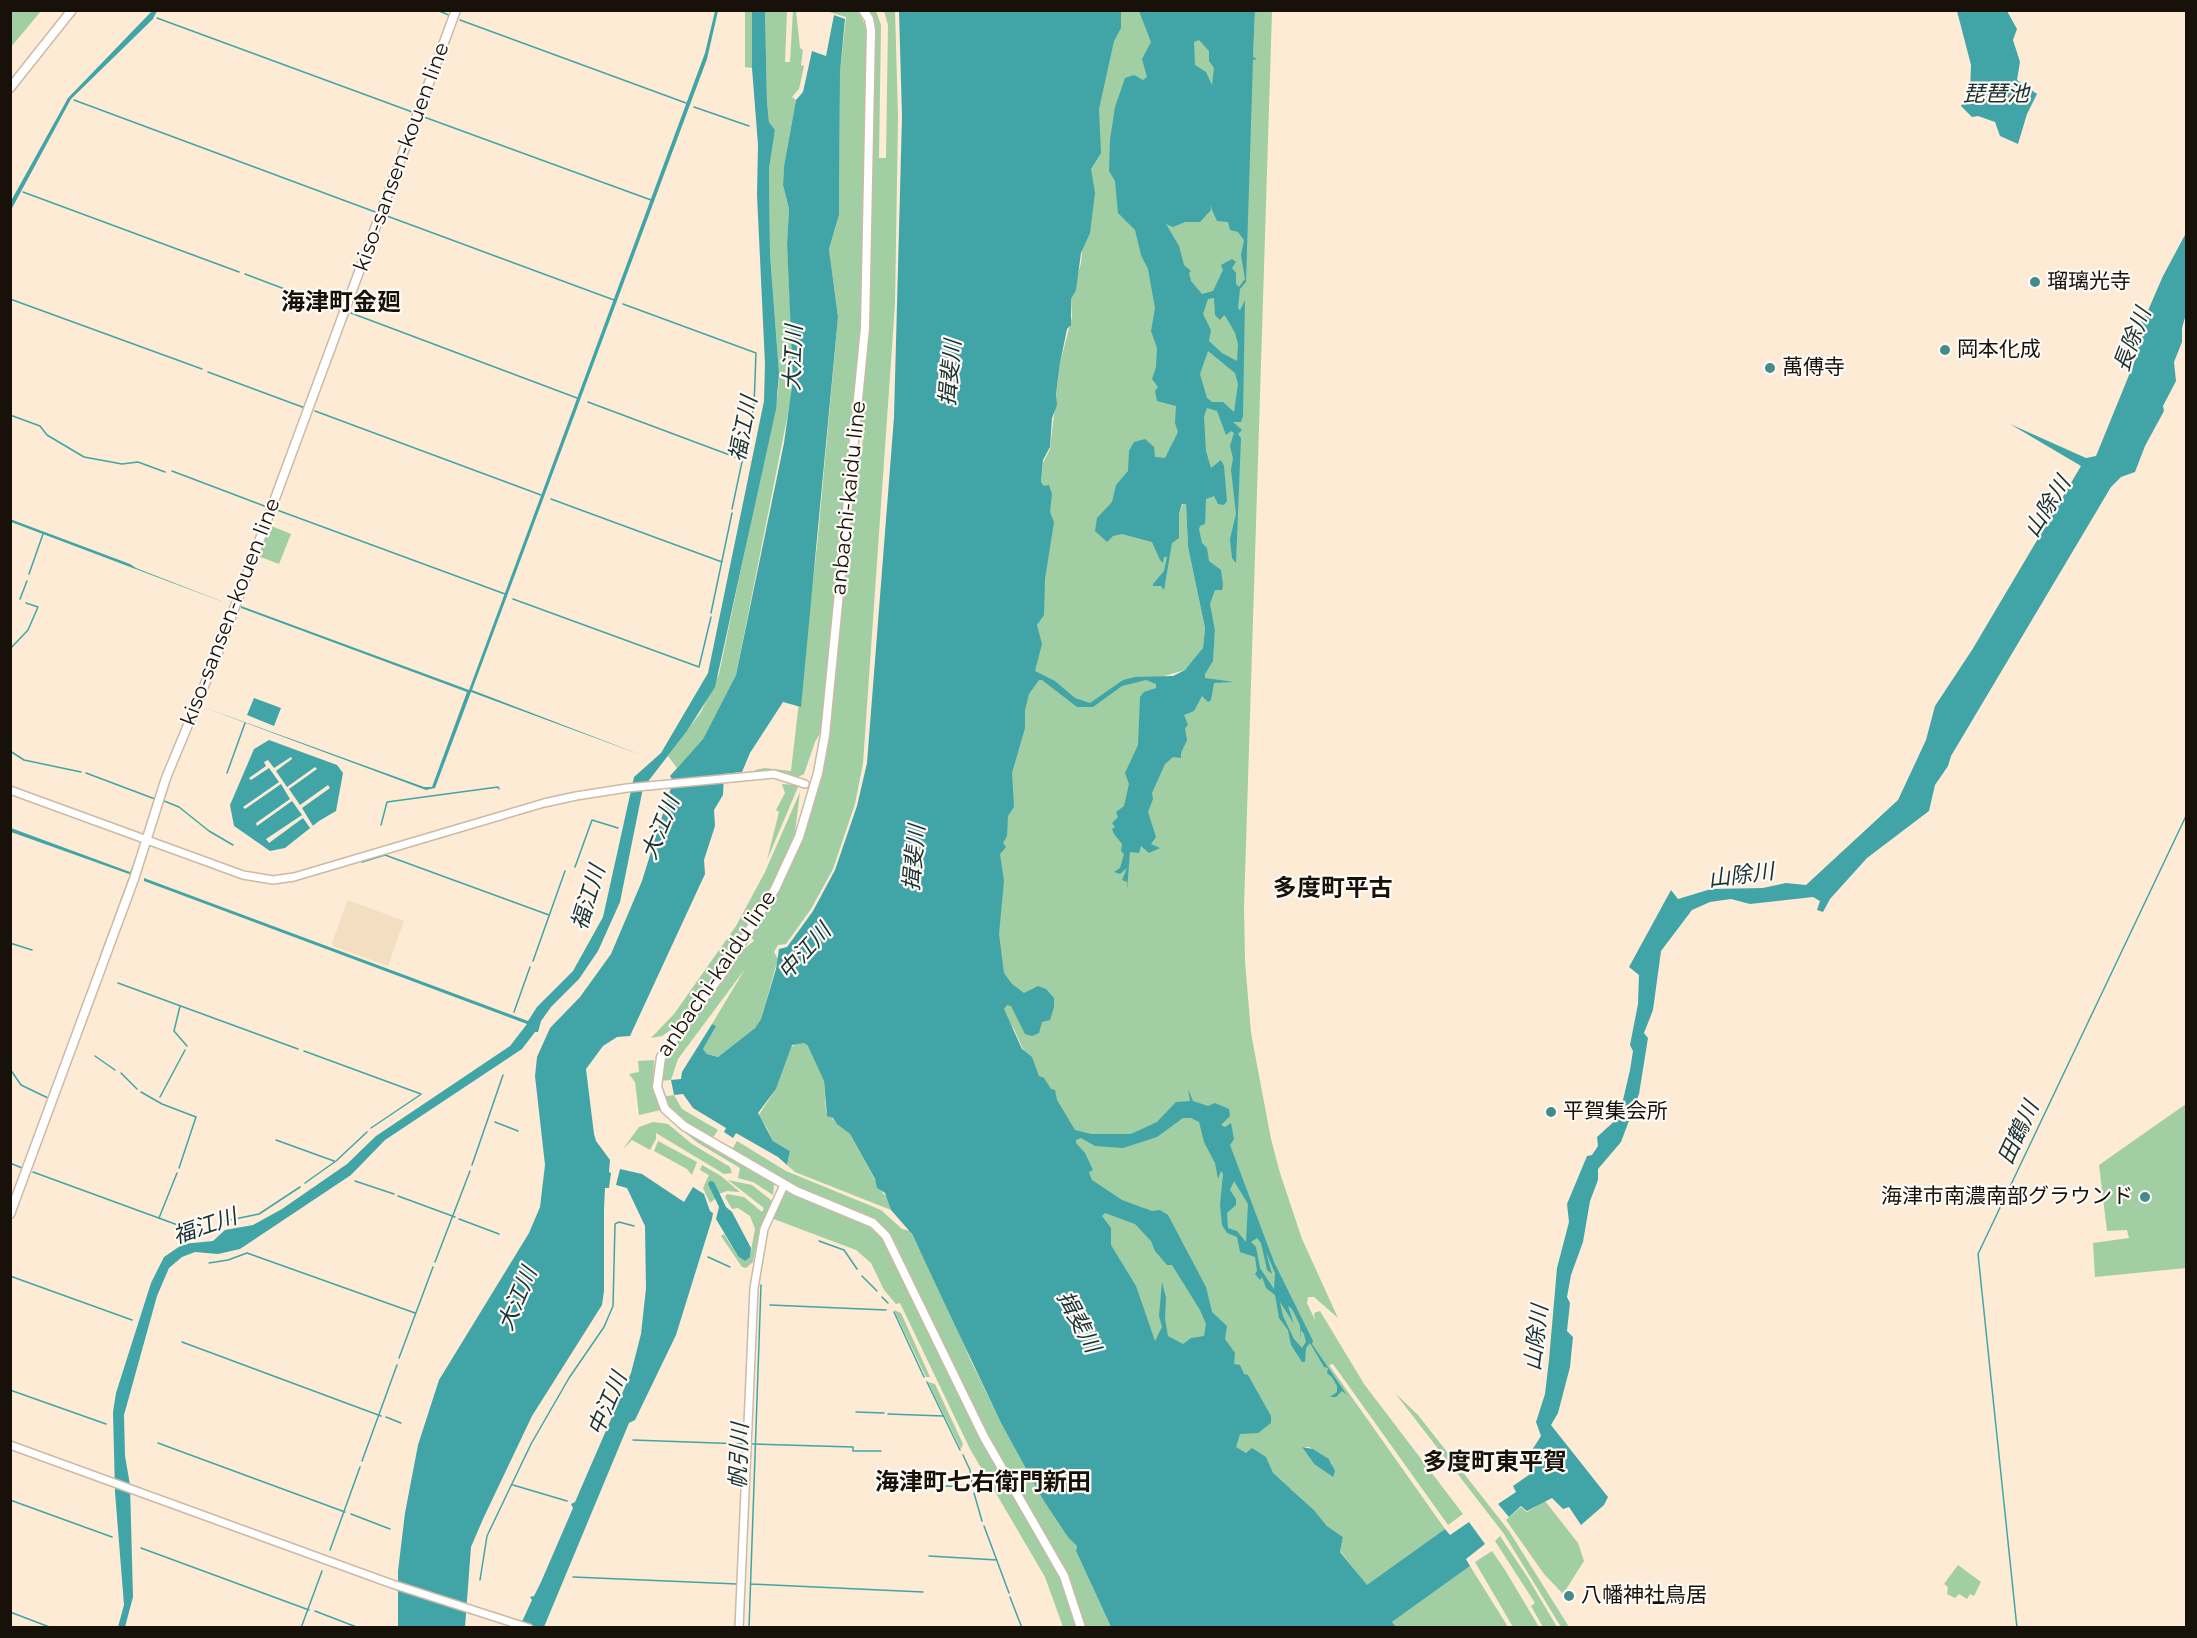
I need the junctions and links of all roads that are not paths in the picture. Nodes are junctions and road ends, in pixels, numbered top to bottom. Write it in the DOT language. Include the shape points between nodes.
graph roads {
  1 [pos="72,10"];
  2 [pos="456,10"];
  3 [pos="863,10"];
  4 [pos="10,88"];
  5 [pos="805,784"];
  6 [pos="10,790"];
  7 [pos="148,840"];
  8 [pos="784,1185"];
  9 [pos="10,1214"];
  10 [pos="10,1445"];
  11 [pos="529,1628"];
  12 [pos="739,1628"];
  13 [pos="1082,1628"];
  1 -- 4 [label="main road"];
  2 -- 7 [label="main road, kiso-sansen-kouen line" via="217,656 165,778"];
  3 -- 8 [label="main road, anbachi-kaidu line" via="871,30 865,328 818,773 799,837 769,899 724,971 665,1050 657,1072 658,1094 671,1116"];
  5 -- 7 [label="street" via="774,774 627,788 544,803 285,880 243,875"];
  6 -- 7 [label="street"];
  7 -- 9 [label="main road, kiso-sansen-kouen line"];
  8 -- 12 [label="street" via="764,1228 754,1288"];
  8 -- 13 [label="main road, anbachi-kaidu line" via="864,1219 886,1236 984,1437 1064,1576"];
  10 -- 11 [label="street" via="392,1584"];
}
